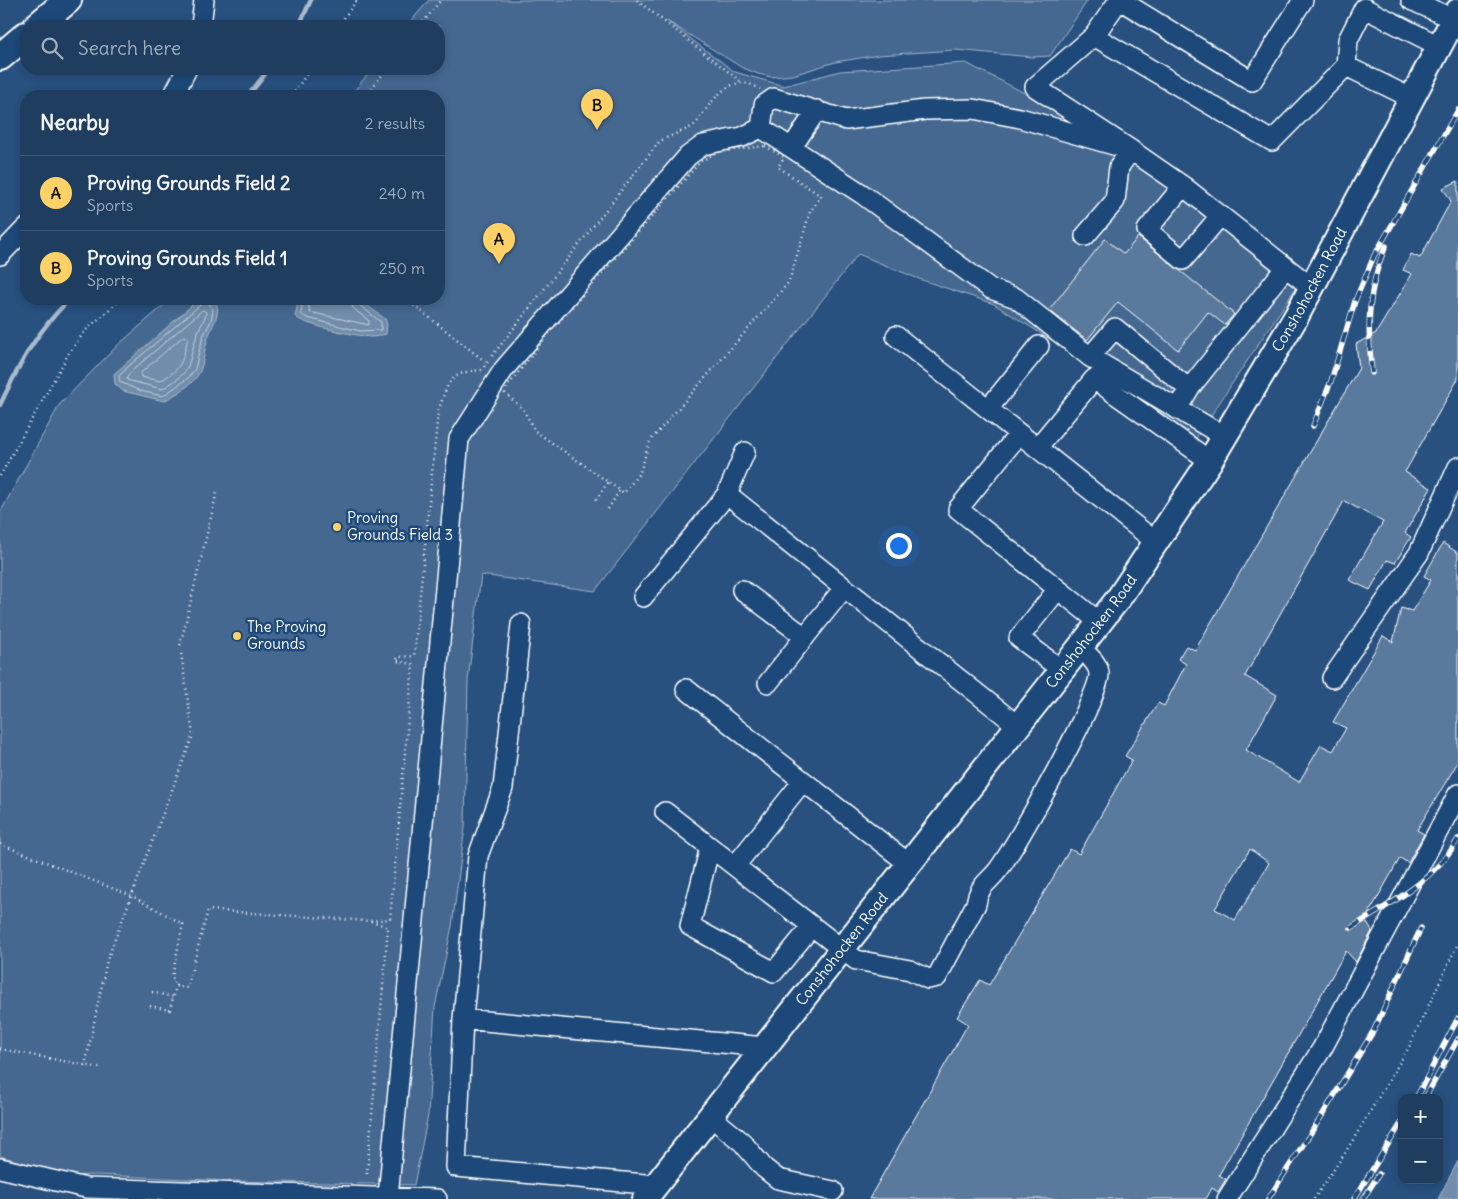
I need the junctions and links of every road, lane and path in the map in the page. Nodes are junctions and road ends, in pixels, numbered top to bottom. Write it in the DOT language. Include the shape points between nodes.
graph roads {
  1 [pos="68,0"];
  2 [pos="204,0"];
  3 [pos="357,0"];
  4 [pos="441,0"];
  5 [pos="637,0"];
  6 [pos="1120,0"];
  7 [pos="1303,0"];
  8 [pos="1411,0"];
  9 [pos="1455,15"];
  10 [pos="44,20"];
  11 [pos="202,20"];
  12 [pos="342,20"];
  13 [pos="425,20"];
  14 [pos="1094,36"];
  15 [pos="20,40"];
  16 [pos="1439,46"];
  17 [pos="0,57"];
  18 [pos="1346,66"];
  19 [pos="184,75"];
  20 [pos="306,75"];
  21 [pos="382,75"];
  22 [pos="740,81"];
  23 [pos="176,90"];
  24 [pos="296,90"];
  25 [pos="370,90"];
  26 [pos="774,98"];
  27 [pos="1411,98"];
  28 [pos="817,110"];
  29 [pos="761,128"];
  30 [pos="792,147"];
  31 [pos="1132,150"];
  32 [pos="1183,186"];
  33 [pos="1220,216"];
  34 [pos="20,234"];
  35 [pos="1085,236"];
  36 [pos="584,237"];
  37 [pos="589,241"];
  38 [pos="0,255"];
  39 [pos="1286,267"];
  40 [pos="1311,287"];
  41 [pos="115,305"];
  42 [pos="414,305"];
  43 [pos="896,336"];
  44 [pos="1039,346"];
  45 [pos="1090,357"];
  46 [pos="487,363"];
  47 [pos="1189,390"];
  48 [pos="988,409"];
  49 [pos="1177,409"];
  50 [pos="1019,434"];
  51 [pos="1225,436"];
  52 [pos="1038,448"];
  53 [pos="745,452"];
  54 [pos="1210,461"];
  55 [pos="1458,468"];
  56 [pos="0,476"];
  57 [pos="608,482"];
  58 [pos="620,490"];
  59 [pos="217,492"];
  60 [pos="727,494"];
  61 [pos="596,500"];
  62 [pos="608,508"];
  63 [pos="1156,542"];
  64 [pos="844,588"];
  65 [pos="1058,589"];
  66 [pos="742,590"];
  67 [pos="644,598"];
  68 [pos="1099,622"];
  69 [pos="521,624"];
  70 [pos="804,637"];
  71 [pos="1080,647"];
  72 [pos="414,656"];
  73 [pos="413,664"];
  74 [pos="1062,670"];
  75 [pos="1332,678"];
  76 [pos="768,683"];
  77 [pos="686,689"];
  78 [pos="1018,726"];
  79 [pos="803,781"];
  80 [pos="1458,794"];
  81 [pos="665,812"];
  82 [pos="0,844"];
  83 [pos="710,847"];
  84 [pos="909,864"];
  85 [pos="735,866"];
  86 [pos="132,896"];
  87 [pos="390,919"];
  88 [pos="369,921"];
  89 [pos="388,926"];
  90 [pos="812,926"];
  91 [pos="1458,943"];
  92 [pos="842,949"];
  93 [pos="176,986"];
  94 [pos="152,992"];
  95 [pos="173,997"];
  96 [pos="150,1006"];
  97 [pos="463,1019"];
  98 [pos="765,1047"];
  99 [pos="0,1049"];
  100 [pos="85,1066"];
  101 [pos="100,1068"];
  102 [pos="712,1117"];
  103 [pos="0,1168"];
  104 [pos="367,1174"];
  105 [pos="833,1191"];
  106 [pos="651,1192"];
  107 [pos="388,1197"];
  108 [pos="425,1199"];
  109 [pos="437,1199"];
  110 [pos="1227,1199"];
  111 [pos="1314,1199"];
  1 -- 10 [label="highway"];
  2 -- 11 [label="street"];
  3 -- 12 [label="path"];
  4 -- 13 [label="path"];
  5 -- 22 [label="path"];
  6 -- 7 [label="street" via="1252,81"];
  6 -- 14 [label="street"];
  8 -- 9 [label="street"];
  9 -- 16 [label="main road, Conshohocken Road"];
  14 -- 18 [label="street" via="1272,141"];
  14 -- 31 [label="street" via="1035,87"];
  15 -- 17 [label="highway"];
  16 -- 18 [label="street" via="1364,8 1348,40"];
  16 -- 27 [label="main road, Conshohocken Road"];
  18 -- 27 [label="street"];
  19 -- 23 [label="street"];
  20 -- 24 [label="path"];
  21 -- 25 [label="path"];
  22 -- 26 [label="path" via="752,84"];
  22 -- 36 [label="path" via="714,98 694,125 659,142"];
  26 -- 28 [label="street"];
  26 -- 29 [label="street" via="764,104"];
  27 -- 40 [label="main road, Conshohocken Road"];
  28 -- 30 [label="street"];
  28 -- 31 [label="street" via="846,120 925,110 973,109 1020,118"];
  29 -- 30 [label="street"];
  29 -- 107 [label="street" via="742,137 703,145 688,156 504,369 459,439"];
  30 -- 45 [label="street" via="991,289 1016,298"];
  31 -- 32 [label="street"];
  31 -- 35 [label="street" via="1119,167 1115,201"];
  32 -- 33 [label="street"];
  32 -- 33 [label="street" via="1147,230 1183,260"];
  33 -- 39 [label="street"];
  34 -- 38 [label="street"];
  36 -- 37 [label="path"];
  36 -- 46 [label="path"];
  39 -- 40 [label="street"];
  39 -- 47 [label="street"];
  40 -- 51 [label="main road, Conshohocken Road"];
  41 -- 56 [label="path" via="85,331 69,353"];
  42 -- 46 [label="path"];
  43 -- 48 [label="street"];
  44 -- 48 [label="street"];
  45 -- 47 [label="street" via="1115,328"];
  45 -- 49 [label="street"];
  46 -- 72 [label="path" via="482,370 462,371 447,385 438,412"];
  47 -- 49 [label="street"];
  48 -- 50 [label="street"];
  49 -- 51 [label="street"];
  50 -- 52 [label="street"];
  50 -- 65 [label="street" via="958,509"];
  51 -- 54 [label="main road, Conshohocken Road"];
  52 -- 54 [label="street" via="1094,378"];
  52 -- 63 [label="street"];
  53 -- 60 [label="street"];
  54 -- 63 [label="main road, Conshohocken Road"];
  55 -- 75 [label="street" via="1419,554"];
  57 -- 58 [label="path"];
  57 -- 58 [label="path" via="535,431 522,409 505,393 507,386 548,334 701,161 717,152 765,146 784,157 778,167 821,196 810,212 790,282 650,441 640,472 624,493"];
  57 -- 61 [label="path"];
  58 -- 62 [label="path"];
  59 -- 86 [label="path" via="180,646 193,735"];
  60 -- 64 [label="street"];
  60 -- 67 [label="street"];
  63 -- 68 [label="main road, Conshohocken Road"];
  64 -- 70 [label="street"];
  64 -- 78 [label="street"];
  65 -- 68 [label="street"];
  65 -- 74 [label="street" via="1019,638"];
  66 -- 70 [label="street"];
  68 -- 71 [label="main road, Conshohocken Road"];
  69 -- 97 [label="street" via="503,788 478,856"];
  70 -- 76 [label="street"];
  71 -- 74 [label="main road, Conshohocken Road"];
  71 -- 92 [label="street" via="1098,668 1096,690 1037,804 997,871 978,891 976,904 937,976 928,979 910,970 863,962"];
  72 -- 73 [label="path"];
  72 -- 73 [label="path" via="398,657 396,661"];
  73 -- 87 [label="path"];
  74 -- 78 [label="main road, Conshohocken Road"];
  77 -- 79 [label="street"];
  78 -- 84 [label="main road, Conshohocken Road"];
  79 -- 84 [label="street"];
  79 -- 85 [label="street"];
  80 -- 110 [label="street" via="1324,1047"];
  81 -- 83 [label="street"];
  82 -- 86 [label="path"];
  83 -- 85 [label="street"];
  83 -- 90 [label="street" via="690,926 774,972"];
  84 -- 92 [label="main road, Conshohocken Road"];
  85 -- 90 [label="street"];
  86 -- 93 [label="path" via="183,924 172,977"];
  86 -- 100 [label="path" via="107,960"];
  87 -- 88 [label="path"];
  87 -- 89 [label="path"];
  88 -- 89 [label="path"];
  88 -- 93 [label="path" via="208,910 187,988"];
  89 -- 104 [label="path"];
  90 -- 92 [label="street"];
  91 -- 111 [label="path" via="1409,1047"];
  92 -- 98 [label="main road, Conshohocken Road"];
  93 -- 95 [label="path"];
  94 -- 95 [label="path"];
  95 -- 96 [label="path" via="170,1010"];
  97 -- 98 [label="street"];
  97 -- 106 [label="street" via="456,1167"];
  98 -- 102 [label="main road, Conshohocken Road"];
  99 -- 100 [label="path"];
  100 -- 101 [label="path"];
  102 -- 105 [label="street" via="778,1179"];
  102 -- 106 [label="main road, Conshohocken Road"];
  103 -- 107 [label="street" via="86,1188"];
  107 -- 108 [label="street"];
  108 -- 109 [label="street"];
}
